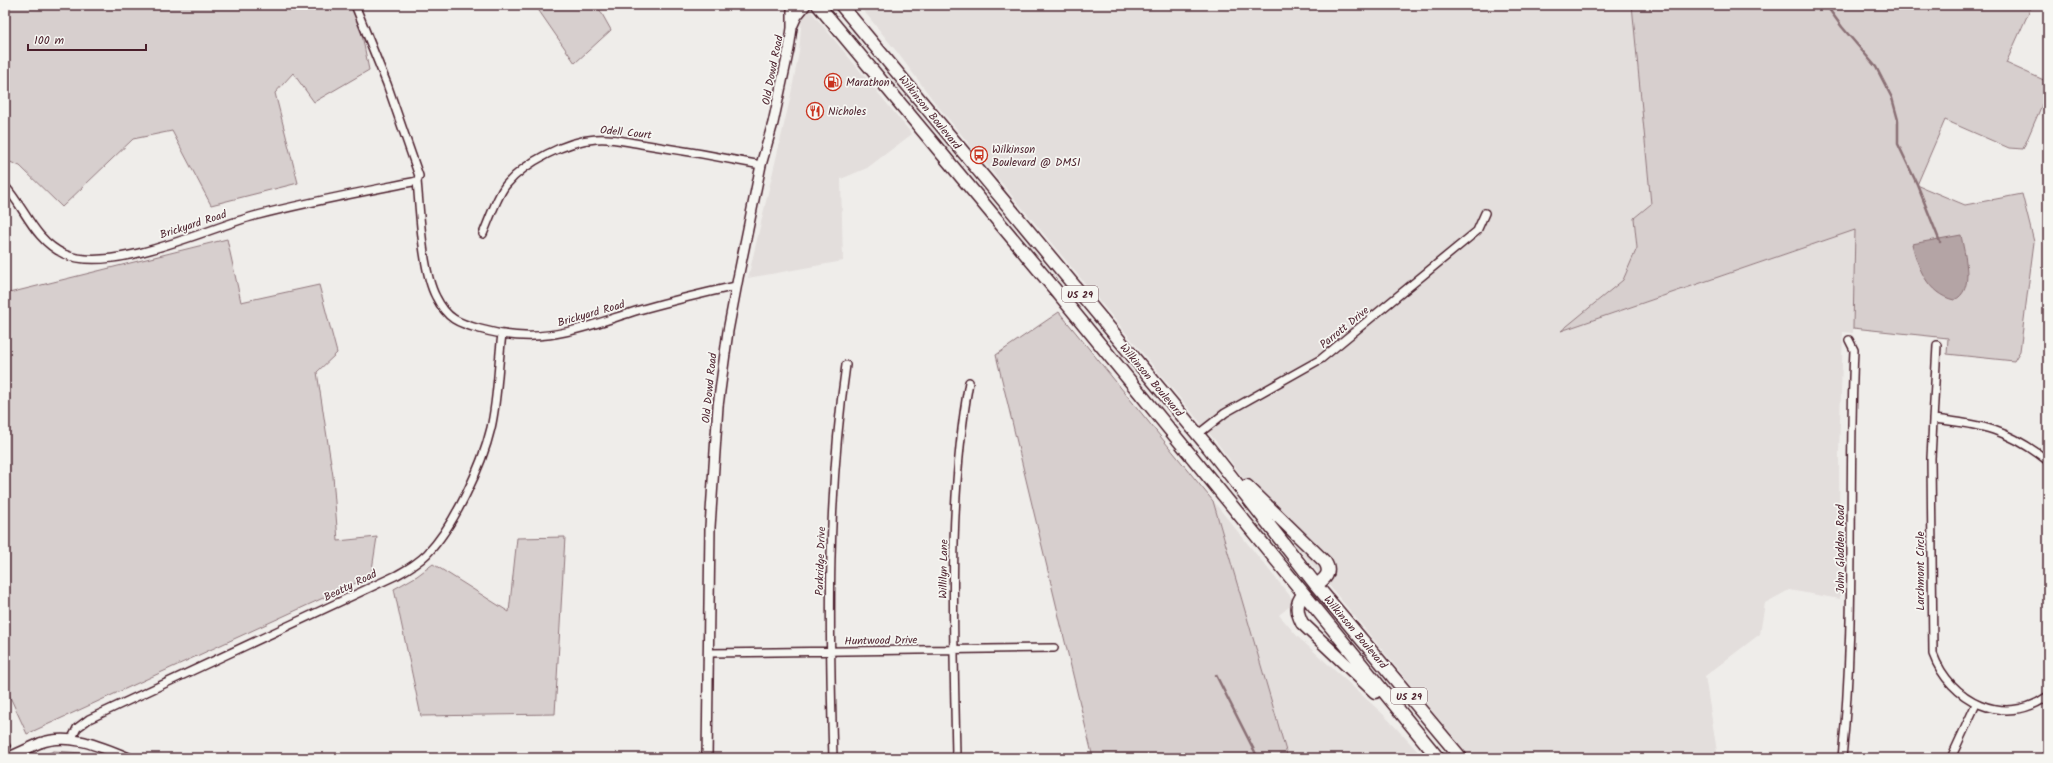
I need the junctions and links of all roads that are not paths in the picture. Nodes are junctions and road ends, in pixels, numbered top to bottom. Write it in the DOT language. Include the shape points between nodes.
graph roads {
  1 [pos="354,5"];
  2 [pos="792,5"];
  3 [pos="806,5"];
  4 [pos="818,5"];
  5 [pos="841,5"];
  6 [pos="792,28"];
  7 [pos="761,165"];
  8 [pos="417,181"];
  9 [pos="5,186"];
  10 [pos="1485,213"];
  11 [pos="483,234"];
  12 [pos="736,286"];
  13 [pos="502,334"];
  14 [pos="1849,340"];
  15 [pos="1937,345"];
  16 [pos="846,365"];
  17 [pos="969,382"];
  18 [pos="1933,419"];
  19 [pos="1197,435"];
  20 [pos="1209,448"];
  21 [pos="2048,461"];
  22 [pos="1316,585"];
  23 [pos="1303,595"];
  24 [pos="1054,648"];
  25 [pos="954,650"];
  26 [pos="830,652"];
  27 [pos="708,653"];
  28 [pos="2048,696"];
  29 [pos="1976,704"];
  30 [pos="1416,732"];
  31 [pos="71,740"];
  32 [pos="7,758"];
  33 [pos="129,758"];
  34 [pos="707,758"];
  35 [pos="832,758"];
  36 [pos="956,758"];
  37 [pos="1438,758"];
  38 [pos="1461,758"];
  39 [pos="1842,758"];
  40 [pos="1952,758"];
  1 -- 8 [label="street, Brickyard Road" via="387,84 419,176"];
  2 -- 6 [label="street, Old Dowd Road"];
  3 -- 6 [label="street, Old Dowd Road"];
  4 -- 23 [label="main road, Wilkinson Boulevard / US 29" via="1063,299"];
  5 -- 19 [label="main road, Wilkinson Boulevard / US 29"];
  6 -- 7 [label="street, Old Dowd Road" via="779,96"];
  7 -- 11 [label="street, Odell Court" via="698,152 596,138 526,165 505,186"];
  7 -- 12 [label="street, Old Dowd Road"];
  8 -- 9 [label="street, Brickyard Road" via="258,215 137,253 92,259 65,254 53,248 33,227"];
  8 -- 13 [label="street, Brickyard Road" via="429,273 436,297 454,321"];
  10 -- 19 [label="street, Parrott Drive" via="1476,231 1321,360 1225,413"];
  12 -- 13 [label="street, Brickyard Road" via="639,310 561,334 529,337"];
  12 -- 27 [label="street, Old Dowd Road" via="722,372 715,450 710,527"];
  13 -- 31 [label="street, Beatty Road" via="488,439 454,516 426,555 390,578 89,719 77,728"];
  14 -- 39 [label="street, John Gladden Road" via="1854,350 1850,447 1851,596"];
  15 -- 18 [label="street, Larchmont Circle"];
  16 -- 26 [label="street, Parkridge Drive" via="831,552"];
  17 -- 25 [label="street, Willilyn Lane" via="962,424 955,530"];
  18 -- 21 [label="street" via="1967,423 2000,432 2020,441"];
  18 -- 29 [label="street, Larchmont Circle" via="1932,654 1948,681 1965,698"];
  19 -- 20 [label="main road, Wilkinson Boulevard / US 29"];
  20 -- 22 [label="main road, Wilkinson Boulevard / US 29"];
  20 -- 22 [label="main road" via="1325,562 1328,574"];
  22 -- 23 [label="street"];
  22 -- 38 [label="main road, Wilkinson Boulevard / US 29"];
  23 -- 30 [label="main road, Wilkinson Boulevard / US 29"];
  23 -- 30 [label="main road" via="1297,607 1302,623"];
  24 -- 25 [label="street, Huntwood Drive"];
  25 -- 26 [label="street, Huntwood Drive"];
  25 -- 36 [label="street, Willilyn Lane"];
  26 -- 27 [label="street, Huntwood Drive"];
  26 -- 35 [label="street, Parkridge Drive"];
  27 -- 34 [label="street, Old Dowd Road"];
  28 -- 29 [label="street, Larchmont Circle" via="2032,705 2018,708 1991,708"];
  29 -- 40 [label="street"];
  30 -- 37 [label="main road, Wilkinson Boulevard / US 29"];
  31 -- 32 [label="street, bridge" via="40,743"];
  31 -- 33 [label="street" via="86,742"];
}
